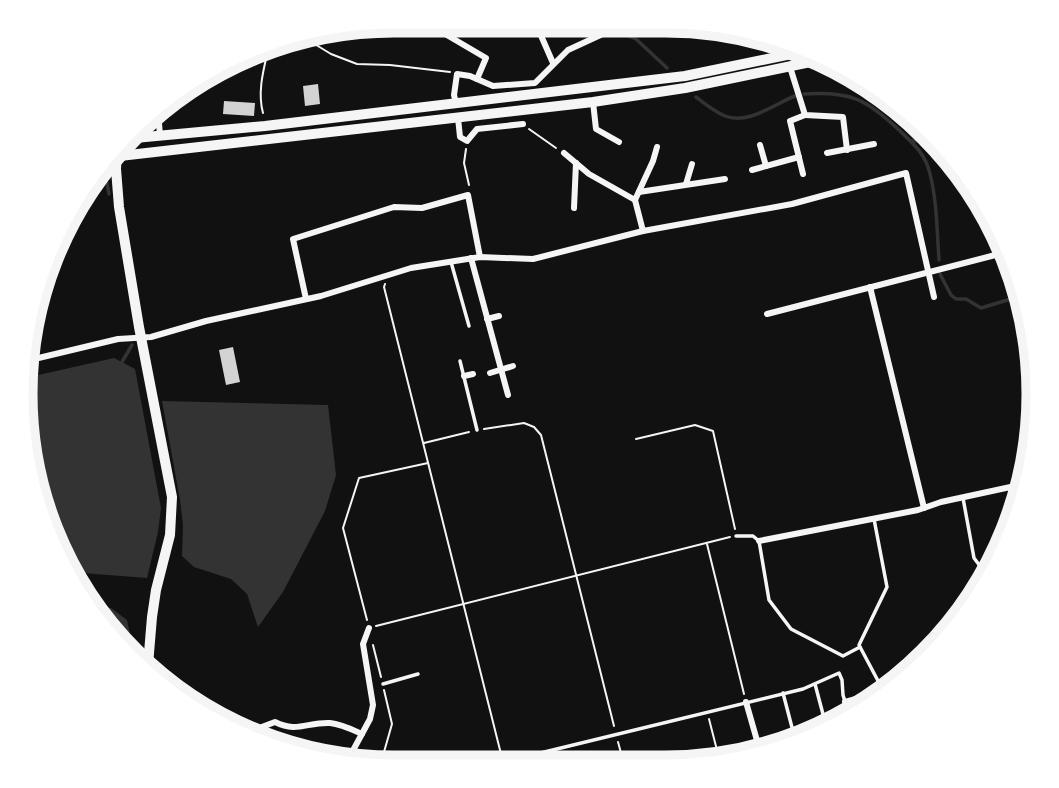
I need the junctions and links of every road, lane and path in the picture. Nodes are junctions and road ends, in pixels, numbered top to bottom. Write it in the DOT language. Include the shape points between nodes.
graph roads {
  1 [pos="444,33"];
  2 [pos="540,33"];
  3 [pos="605,33"];
  4 [pos="312,43"];
  5 [pos="788,55"];
  6 [pos="266,57"];
  7 [pos="554,63"];
  8 [pos="808,63"];
  9 [pos="790,67"];
  10 [pos="457,74"];
  11 [pos="477,79"];
  12 [pos="593,102"];
  13 [pos="456,103"];
  14 [pos="805,115"];
  15 [pos="458,118"];
  16 [pos="159,121"];
  17 [pos="523,124"];
  18 [pos="265,126"];
  19 [pos="160,136"];
  20 [pos="140,138"];
  21 [pos="467,141"];
  22 [pos="619,142"];
  23 [pos="874,144"];
  24 [pos="760,145"];
  25 [pos="657,147"];
  26 [pos="847,150"];
  27 [pos="126,153"];
  28 [pos="564,153"];
  29 [pos="827,153"];
  30 [pos="799,157"];
  31 [pos="576,163"];
  32 [pos="692,164"];
  33 [pos="115,165"];
  34 [pos="766,166"];
  35 [pos="752,170"];
  36 [pos="803,174"];
  37 [pos="726,179"];
  38 [pos="686,184"];
  39 [pos="639,192"];
  40 [pos="468,195"];
  41 [pos="635,200"];
  42 [pos="574,208"];
  43 [pos="643,231"];
  44 [pos="997,254"];
  45 [pos="480,257"];
  46 [pos="471,258"];
  47 [pos="451,262"];
  48 [pos="927,272"];
  49 [pos="384,277"];
  50 [pos="870,287"];
  51 [pos="934,297"];
  52 [pos="306,299"];
  53 [pos="767,314"];
  54 [pos="499,316"];
  55 [pos="487,319"];
  56 [pos="469,326"];
  57 [pos="141,337"];
  58 [pos="35,359"];
  59 [pos="460,361"];
  60 [pos="513,366"];
  61 [pos="501,370"];
  62 [pos="490,373"];
  63 [pos="473,374"];
  64 [pos="464,376"];
  65 [pos="508,395"];
  66 [pos="477,430"];
  67 [pos="636,439"];
  68 [pos="424,443"];
  69 [pos="428,463"];
  70 [pos="1013,486"];
  71 [pos="963,497"];
  72 [pos="924,508"];
  73 [pos="874,519"];
  74 [pos="736,536"];
  75 [pos="759,541"];
  76 [pos="707,544"];
  77 [pos="981,567"];
  78 [pos="576,576"];
  79 [pos="463,604"];
  80 [pos="369,628"];
  81 [pos="860,647"];
  82 [pos="149,658"];
  83 [pos="418,674"];
  84 [pos="383,684"];
  85 [pos="815,684"];
  86 [pos="880,684"];
  87 [pos="783,693"];
  88 [pos="856,699"];
  89 [pos="746,702"];
  90 [pos="845,702"];
  91 [pos="846,705"];
  92 [pos="707,713"];
  93 [pos="824,718"];
  94 [pos="259,728"];
  95 [pos="793,731"];
  96 [pos="362,734"];
  97 [pos="616,734"];
  98 [pos="757,742"];
  99 [pos="717,751"];
  100 [pos="352,752"];
  101 [pos="384,755"];
  102 [pos="501,755"];
  103 [pos="531,755"];
  104 [pos="622,755"];
  1 -- 11 [label="street" via="486,58"];
  2 -- 7 [label="street"];
  3 -- 7 [label="street" via="568,50"];
  4 -- 10 [label="path" via="357,64"];
  5 -- 13 [label="main road" via="685,76"];
  6 -- 18 [label="path" via="260,101"];
  7 -- 11 [label="street" via="535,83 493,86"];
  8 -- 9 [label="main road"];
  9 -- 12 [label="main road"];
  9 -- 14 [label="street"];
  10 -- 11 [label="street"];
  10 -- 13 [label="street"];
  12 -- 15 [label="main road"];
  12 -- 22 [label="street" via="596,130"];
  13 -- 18 [label="main road"];
  14 -- 26 [label="street" via="843,117"];
  14 -- 30 [label="street" via="790,121"];
  15 -- 21 [label="street" via="460,137"];
  15 -- 27 [label="main road"];
  16 -- 19 [label="street"];
  17 -- 21 [label="street" via="477,129"];
  17 -- 28 [label="path"];
  18 -- 19 [label="main road"];
  19 -- 20 [label="main road"];
  21 -- 40 [label="path"];
  23 -- 26 [label="street"];
  24 -- 34 [label="street"];
  25 -- 39 [label="street"];
  26 -- 29 [label="street"];
  28 -- 31 [label="street"];
  30 -- 34 [label="street"];
  30 -- 36 [label="street"];
  31 -- 41 [label="street"];
  31 -- 42 [label="street"];
  32 -- 38 [label="street"];
  33 -- 57 [label="main road"];
  34 -- 35 [label="street"];
  37 -- 38 [label="street"];
  38 -- 39 [label="street"];
  39 -- 41 [label="street"];
  40 -- 45 [label="street"];
  40 -- 52 [label="street" via="422,208 394,207 293,239"];
  41 -- 43 [label="street"];
  43 -- 45 [label="street" via="533,259"];
  43 -- 48 [label="street" via="792,204 906,173"];
  44 -- 48 [label="street"];
  45 -- 46 [label="street"];
  46 -- 47 [label="street"];
  46 -- 55 [label="street"];
  47 -- 49 [label="street"];
  47 -- 56 [label="lane"];
  48 -- 50 [label="street"];
  48 -- 51 [label="street"];
  49 -- 52 [label="street"];
  49 -- 68 [label="path"];
  50 -- 53 [label="street"];
  50 -- 72 [label="street"];
  52 -- 57 [label="street"];
  54 -- 55 [label="street"];
  55 -- 61 [label="street"];
  57 -- 58 [label="street"];
  57 -- 82 [label="main road" via="172,497"];
  59 -- 64 [label="lane"];
  60 -- 61 [label="street"];
  61 -- 62 [label="street"];
  61 -- 65 [label="street"];
  63 -- 64 [label="street"];
  64 -- 66 [label="lane"];
  66 -- 68 [label="path"];
  66 -- 78 [label="path" via="524,423 541,435"];
  67 -- 74 [label="path" via="695,425 713,431"];
  68 -- 69 [label="path"];
  69 -- 79 [label="path"];
  69 -- 80 [label="path" via="359,478 344,528"];
  70 -- 71 [label="street"];
  71 -- 72 [label="street"];
  71 -- 77 [label="lane" via="974,558"];
  72 -- 73 [label="street"];
  73 -- 75 [label="street"];
  73 -- 81 [label="lane" via="887,587"];
  74 -- 75 [label="lane" via="753,536"];
  74 -- 76 [label="path"];
  75 -- 81 [label="lane" via="769,600 790,629 843,656"];
  76 -- 78 [label="path"];
  76 -- 89 [label="path"];
  78 -- 79 [label="path"];
  78 -- 97 [label="path"];
  79 -- 80 [label="path"];
  79 -- 102 [label="path"];
  80 -- 84 [label="path"];
  80 -- 96 [label="street" via="363,643 373,705"];
  81 -- 86 [label="lane"];
  83 -- 84 [label="lane"];
  84 -- 101 [label="path" via="393,724"];
  85 -- 87 [label="lane"];
  85 -- 90 [label="lane" via="839,673"];
  85 -- 93 [label="lane"];
  87 -- 89 [label="lane"];
  87 -- 95 [label="lane"];
  88 -- 90 [label="street"];
  89 -- 92 [label="lane"];
  89 -- 98 [label="street"];
  90 -- 91 [label="lane"];
  92 -- 97 [label="lane"];
  92 -- 99 [label="path"];
  94 -- 96 [label="street" via="275,722 288,728 327,723"];
  96 -- 100 [label="street"];
  97 -- 103 [label="lane"];
  97 -- 104 [label="path"];
}
